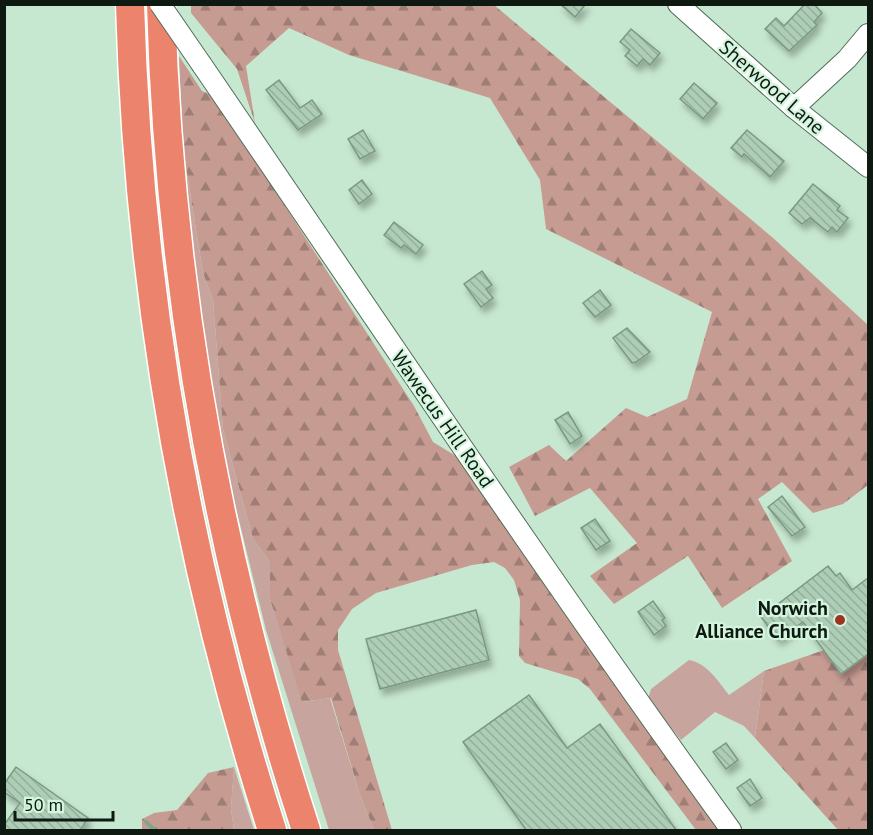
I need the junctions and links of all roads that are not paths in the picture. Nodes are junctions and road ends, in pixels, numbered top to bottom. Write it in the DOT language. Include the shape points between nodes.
graph roads {
  1 [pos="130,4"];
  2 [pos="161,4"];
  3 [pos="678,4"];
  4 [pos="868,34"];
  5 [pos="794,108"];
  6 [pos="868,167"];
  7 [pos="286,770"];
  8 [pos="272,831"];
  9 [pos="306,831"];
  10 [pos="318,831"];
  11 [pos="731,831"];
  1 -- 8 [label="highway" via="140,190 170,416 218,642"];
  2 -- 7 [label="highway" via="173,198 194,371 237,587"];
  2 -- 11 [label="street, Wawecus Hill Road, bridge" via="398,355"];
  3 -- 5 [label="street, Sherwood Lane"];
  4 -- 5 [label="street"];
  5 -- 6 [label="street, Sherwood Lane"];
  7 -- 9 [label="highway"];
  7 -- 10 [label="highway"];
}
